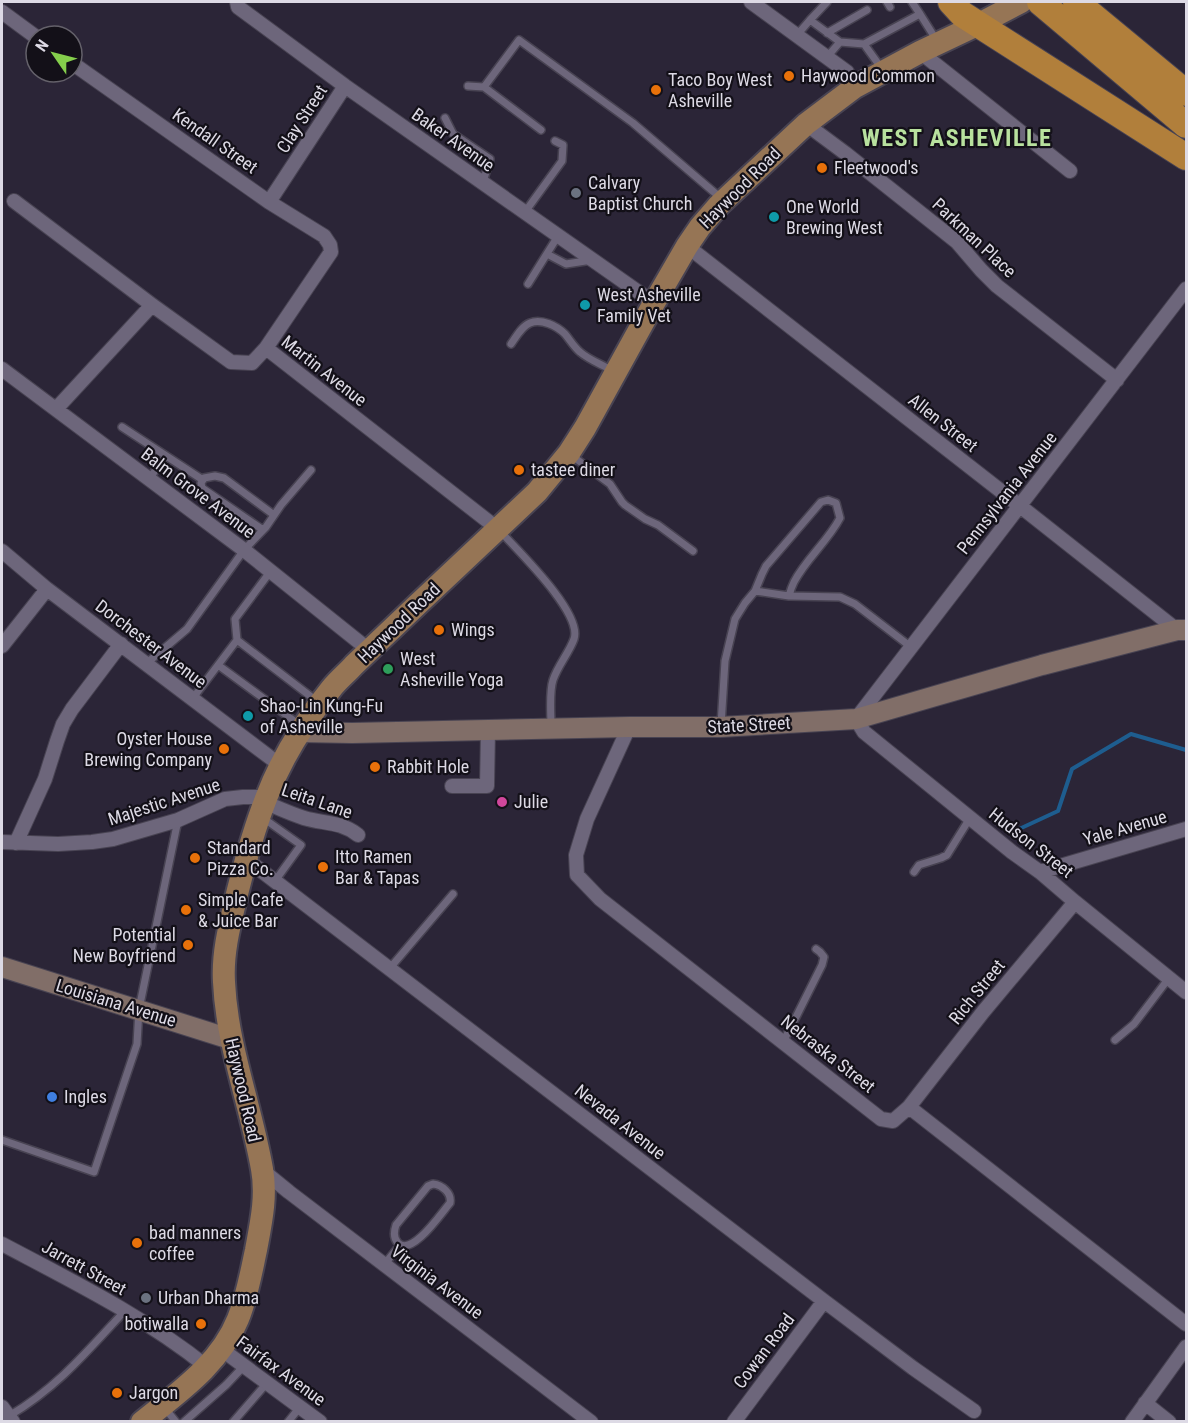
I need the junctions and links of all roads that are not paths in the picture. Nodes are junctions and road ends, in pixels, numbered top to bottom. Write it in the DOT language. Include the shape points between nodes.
graph roads {
  1 [pos="237,2"];
  2 [pos="751,2"];
  3 [pos="827,2"];
  4 [pos="912,2"];
  5 [pos="951,2"];
  6 [pos="1026,2"];
  7 [pos="1076,2"];
  8 [pos="2,12"];
  9 [pos="865,13"];
  10 [pos="920,14"];
  11 [pos="810,20"];
  12 [pos="980,24"];
  13 [pos="24,28"];
  14 [pos="827,33"];
  15 [pos="797,35"];
  16 [pos="840,42"];
  17 [pos="864,44"];
  18 [pos="929,47"];
  19 [pos="827,57"];
  20 [pos="84,71"];
  21 [pos="883,71"];
  22 [pos="345,86"];
  23 [pos="468,86"];
  24 [pos="484,87"];
  25 [pos="855,87"];
  26 [pos="1186,93"];
  27 [pos="445,118"];
  28 [pos="806,124"];
  29 [pos="1186,125"];
  30 [pos="541,130"];
  31 [pos="555,141"];
  32 [pos="1186,157"];
  33 [pos="1070,171"];
  34 [pos="483,182"];
  35 [pos="724,200"];
  36 [pos="14,201"];
  37 [pos="269,201"];
  38 [pos="525,212"];
  39 [pos="558,236"];
  40 [pos="687,246"];
  41 [pos="547,254"];
  42 [pos="593,260"];
  43 [pos="528,284"];
  44 [pos="1186,289"];
  45 [pos="654,303"];
  46 [pos="152,305"];
  47 [pos="511,344"];
  48 [pos="266,348"];
  49 [pos="2,369"];
  50 [pos="616,372"];
  51 [pos="1117,380"];
  52 [pos="56,409"];
  53 [pos="122,427"];
  54 [pos="569,453"];
  55 [pos="166,456"];
  56 [pos="311,470"];
  57 [pos="149,479"];
  58 [pos="203,480"];
  59 [pos="1020,506"];
  60 [pos="274,515"];
  61 [pos="498,529"];
  62 [pos="263,530"];
  63 [pos="244,550"];
  64 [pos="2,551"];
  65 [pos="693,551"];
  66 [pos="270,572"];
  67 [pos="47,589"];
  68 [pos="755,591"];
  69 [pos="789,596"];
  70 [pos="1182,630"];
  71 [pos="237,640"];
  72 [pos="122,644"];
  73 [pos="2,646"];
  74 [pos="911,647"];
  75 [pos="369,650"];
  76 [pos="147,663"];
  77 [pos="218,665"];
  78 [pos="193,698"];
  79 [pos="320,704"];
  80 [pos="856,719"];
  81 [pos="629,727"];
  82 [pos="720,727"];
  83 [pos="551,728"];
  84 [pos="301,730"];
  85 [pos="488,730"];
  86 [pos="280,765"];
  87 [pos="452,786"];
  88 [pos="264,805"];
  89 [pos="970,818"];
  90 [pos="178,820"];
  91 [pos="1186,829"];
  92 [pos="358,836"];
  93 [pos="2,842"];
  94 [pos="16,843"];
  95 [pos="246,859"];
  96 [pos="914,872"];
  97 [pos="1040,872"];
  98 [pos="276,881"];
  99 [pos="453,894"];
  100 [pos="1075,902"];
  101 [pos="816,949"];
  102 [pos="2,967"];
  103 [pos="390,968"];
  104 [pos="1169,978"];
  105 [pos="1186,992"];
  106 [pos="139,1009"];
  107 [pos="230,1039"];
  108 [pos="1115,1040"];
  109 [pos="783,1042"];
  110 [pos="909,1107"];
  111 [pos="2,1140"];
  112 [pos="262,1170"];
  113 [pos="2,1244"];
  114 [pos="399,1245"];
  115 [pos="384,1265"];
  116 [pos="824,1301"];
  117 [pos="123,1311"];
  118 [pos="1186,1324"];
  119 [pos="1186,1347"];
  120 [pos="221,1349"];
  121 [pos="244,1366"];
  122 [pos="207,1367"];
  123 [pos="267,1383"];
  124 [pos="1144,1403"];
  125 [pos="300,1407"];
  126 [pos="974,1411"];
  127 [pos="169,1413"];
  128 [pos="8,1415"];
  129 [pos="186,1421"];
  130 [pos="142,1422"];
  131 [pos="233,1422"];
  132 [pos="288,1422"];
  133 [pos="320,1422"];
  134 [pos="591,1422"];
  135 [pos="734,1422"];
  136 [pos="1132,1422"];
  137 [pos="1169,1422"];
  1 -- 22 [label="street, Baker Avenue" via="238,7"];
  2 -- 15 [label="street"];
  3 -- 11 [label="lane"];
  4 -- 10 [label="lane"];
  5 -- 12 [label="highway"];
  6 -- 12 [label="main road, Haywood Road"];
  6 -- 29 [label="highway"];
  7 -- 26 [label="highway"];
  8 -- 13 [label="street"];
  9 -- 14 [label="lane"];
  10 -- 17 [label="lane" via="874,34"];
  10 -- 18 [label="lane"];
  11 -- 14 [label="lane"];
  11 -- 15 [label="lane"];
  12 -- 18 [label="main road, Haywood Road"];
  12 -- 32 [label="highway"];
  14 -- 16 [label="lane"];
  15 -- 19 [label="street"];
  16 -- 17 [label="lane"];
  16 -- 19 [label="lane"];
  17 -- 21 [label="lane"];
  18 -- 21 [label="main road, Haywood Road"];
  18 -- 33 [label="street"];
  19 -- 25 [label="street" via="847,72"];
  20 -- 37 [label="street, Kendall Street"];
  21 -- 25 [label="main road, Haywood Road"];
  22 -- 34 [label="street, Baker Avenue"];
  22 -- 37 [label="street, Clay Street"];
  23 -- 24 [label="lane"];
  24 -- 30 [label="lane"];
  24 -- 35 [label="lane" via="519,40 633,123"];
  25 -- 28 [label="main road, Haywood Road"];
  27 -- 34 [label="lane" via="453,134 490,159"];
  28 -- 35 [label="main road, Haywood Road"];
  28 -- 51 [label="street, Parkman Place" via="957,242 997,286"];
  31 -- 38 [label="lane" via="562,145 562,161"];
  34 -- 38 [label="street, Baker Avenue"];
  35 -- 40 [label="main road, Haywood Road"];
  36 -- 46 [label="street, Martin Avenue"];
  37 -- 48 [label="street, Kendall Street" via="324,236 331,252"];
  38 -- 39 [label="street, Baker Avenue"];
  39 -- 41 [label="lane"];
  39 -- 42 [label="street, Baker Avenue"];
  40 -- 45 [label="main road, Haywood Road"];
  40 -- 59 [label="street, Allen Street"];
  41 -- 42 [label="lane" via="566,264"];
  41 -- 43 [label="lane"];
  42 -- 45 [label="street, Baker Avenue"];
  44 -- 51 [label="street, Pennsylvania Avenue"];
  45 -- 50 [label="main road, Haywood Road"];
  46 -- 48 [label="street, Martin Avenue" via="231,362 252,363"];
  46 -- 52 [label="street"];
  47 -- 50 [label="lane" via="529,323 549,324 580,352"];
  48 -- 61 [label="street, Martin Avenue"];
  49 -- 52 [label="street, Balm Grove Avenue"];
  50 -- 54 [label="main road, Haywood Road"];
  51 -- 59 [label="street, Pennsylvania Avenue"];
  52 -- 57 [label="street, Balm Grove Avenue"];
  53 -- 55 [label="lane"];
  54 -- 61 [label="main road, Haywood Road" via="537,492"];
  54 -- 65 [label="lane" via="610,484 625,505"];
  55 -- 57 [label="lane"];
  55 -- 58 [label="lane"];
  56 -- 60 [label="lane"];
  57 -- 63 [label="street, Balm Grove Avenue"];
  58 -- 60 [label="lane" via="224,478"];
  58 -- 62 [label="lane" via="202,489"];
  59 -- 70 [label="street, Allen Street"];
  59 -- 74 [label="street, Pennsylvania Avenue"];
  60 -- 62 [label="lane"];
  61 -- 75 [label="main road, Haywood Road"];
  61 -- 83 [label="lane" via="556,593 572,620 574,639 552,683"];
  62 -- 63 [label="lane"];
  63 -- 66 [label="street, Balm Grove Avenue"];
  63 -- 76 [label="lane" via="187,629"];
  64 -- 67 [label="street, Dorchester Avenue"];
  66 -- 71 [label="lane" via="235,619"];
  66 -- 75 [label="street, Balm Grove Avenue"];
  67 -- 72 [label="street, Dorchester Avenue"];
  67 -- 73 [label="street"];
  68 -- 69 [label="lane"];
  68 -- 69 [label="lane" via="766,566 821,502 836,503 840,518 836,526 794,582"];
  68 -- 82 [label="lane" via="735,619 725,661"];
  69 -- 74 [label="lane" via="840,597"];
  70 -- 80 [label="street, State Street" via="1042,665"];
  71 -- 77 [label="lane"];
  71 -- 79 [label="lane"];
  72 -- 76 [label="street, Dorchester Avenue"];
  72 -- 94 [label="street" via="63,723 45,779"];
  74 -- 80 [label="street, Pennsylvania Avenue"];
  75 -- 79 [label="main road, Haywood Road"];
  76 -- 78 [label="street, Dorchester Avenue"];
  77 -- 78 [label="lane"];
  77 -- 84 [label="lane"];
  78 -- 86 [label="street, Dorchester Avenue"];
  79 -- 84 [label="main road, Haywood Road"];
  80 -- 82 [label="street, State Street"];
  80 -- 89 [label="street, Hudson Street" via="864,732"];
  81 -- 82 [label="street, State Street"];
  81 -- 83 [label="street, State Street"];
  81 -- 109 [label="street, Nebraska Street" via="587,819 576,855 577,874 600,899"];
  83 -- 85 [label="street, State Street"];
  84 -- 85 [label="street, State Street" via="352,733"];
  84 -- 86 [label="main road, Haywood Road"];
  85 -- 87 [label="street" via="487,786"];
  86 -- 88 [label="main road, Haywood Road"];
  88 -- 90 [label="street, Majestic Avenue" via="246,797 225,799"];
  88 -- 92 [label="street, Leita Lane" via="332,822"];
  88 -- 95 [label="main road, Haywood Road"];
  88 -- 98 [label="lane" via="301,845"];
  89 -- 96 [label="lane" via="947,855 919,865"];
  89 -- 97 [label="street, Hudson Street"];
  90 -- 94 [label="street, Majestic Avenue" via="92,842"];
  90 -- 106 [label="lane"];
  91 -- 97 [label="street, Yale Avenue"];
  93 -- 94 [label="street, Majestic Avenue"];
  95 -- 98 [label="street, Nevada Avenue"];
  95 -- 107 [label="main road, Haywood Road" via="226,947 224,978"];
  97 -- 100 [label="street, Hudson Street"];
  98 -- 103 [label="street, Nevada Avenue"];
  99 -- 103 [label="lane"];
  100 -- 104 [label="street, Hudson Street"];
  100 -- 110 [label="street, Rich Street"];
  101 -- 109 [label="lane" via="824,957 822,965"];
  102 -- 106 [label="street, Louisiana Avenue"];
  103 -- 116 [label="street, Nevada Avenue"];
  104 -- 105 [label="street, Hudson Street"];
  104 -- 108 [label="lane" via="1134,1023"];
  106 -- 107 [label="street, Louisiana Avenue"];
  106 -- 111 [label="lane" via="136,1044 94,1172"];
  107 -- 112 [label="main road, Haywood Road"];
  109 -- 110 [label="street, Nebraska Street" via="881,1119 893,1121"];
  110 -- 118 [label="street"];
  112 -- 115 [label="street, Virginia Avenue"];
  112 -- 120 [label="main road, Haywood Road" via="260,1231 247,1291 237,1321"];
  113 -- 117 [label="street, Jarrett Street"];
  114 -- 114 [label="lane" via="418,1240 450,1203 449,1194 438,1185 428,1186 396,1225 395,1239"];
  114 -- 115 [label="lane"];
  115 -- 134 [label="street, Virginia Avenue"];
  116 -- 126 [label="street, Nevada Avenue"];
  116 -- 135 [label="street, Cowan Road"];
  117 -- 122 [label="street, Jarrett Street"];
  117 -- 128 [label="lane" via="60,1380 30,1404"];
  119 -- 124 [label="street"];
  120 -- 121 [label="street, Fairfax Avenue"];
  120 -- 122 [label="main road, Haywood Road"];
  121 -- 123 [label="street, Fairfax Avenue"];
  121 -- 129 [label="lane"];
  122 -- 127 [label="main road, Haywood Road"];
  123 -- 125 [label="street, Fairfax Avenue"];
  123 -- 131 [label="lane"];
  124 -- 136 [label="street"];
  124 -- 137 [label="street"];
  125 -- 132 [label="lane"];
  125 -- 133 [label="street, Fairfax Avenue"];
  127 -- 130 [label="main road, Haywood Road"];
}
